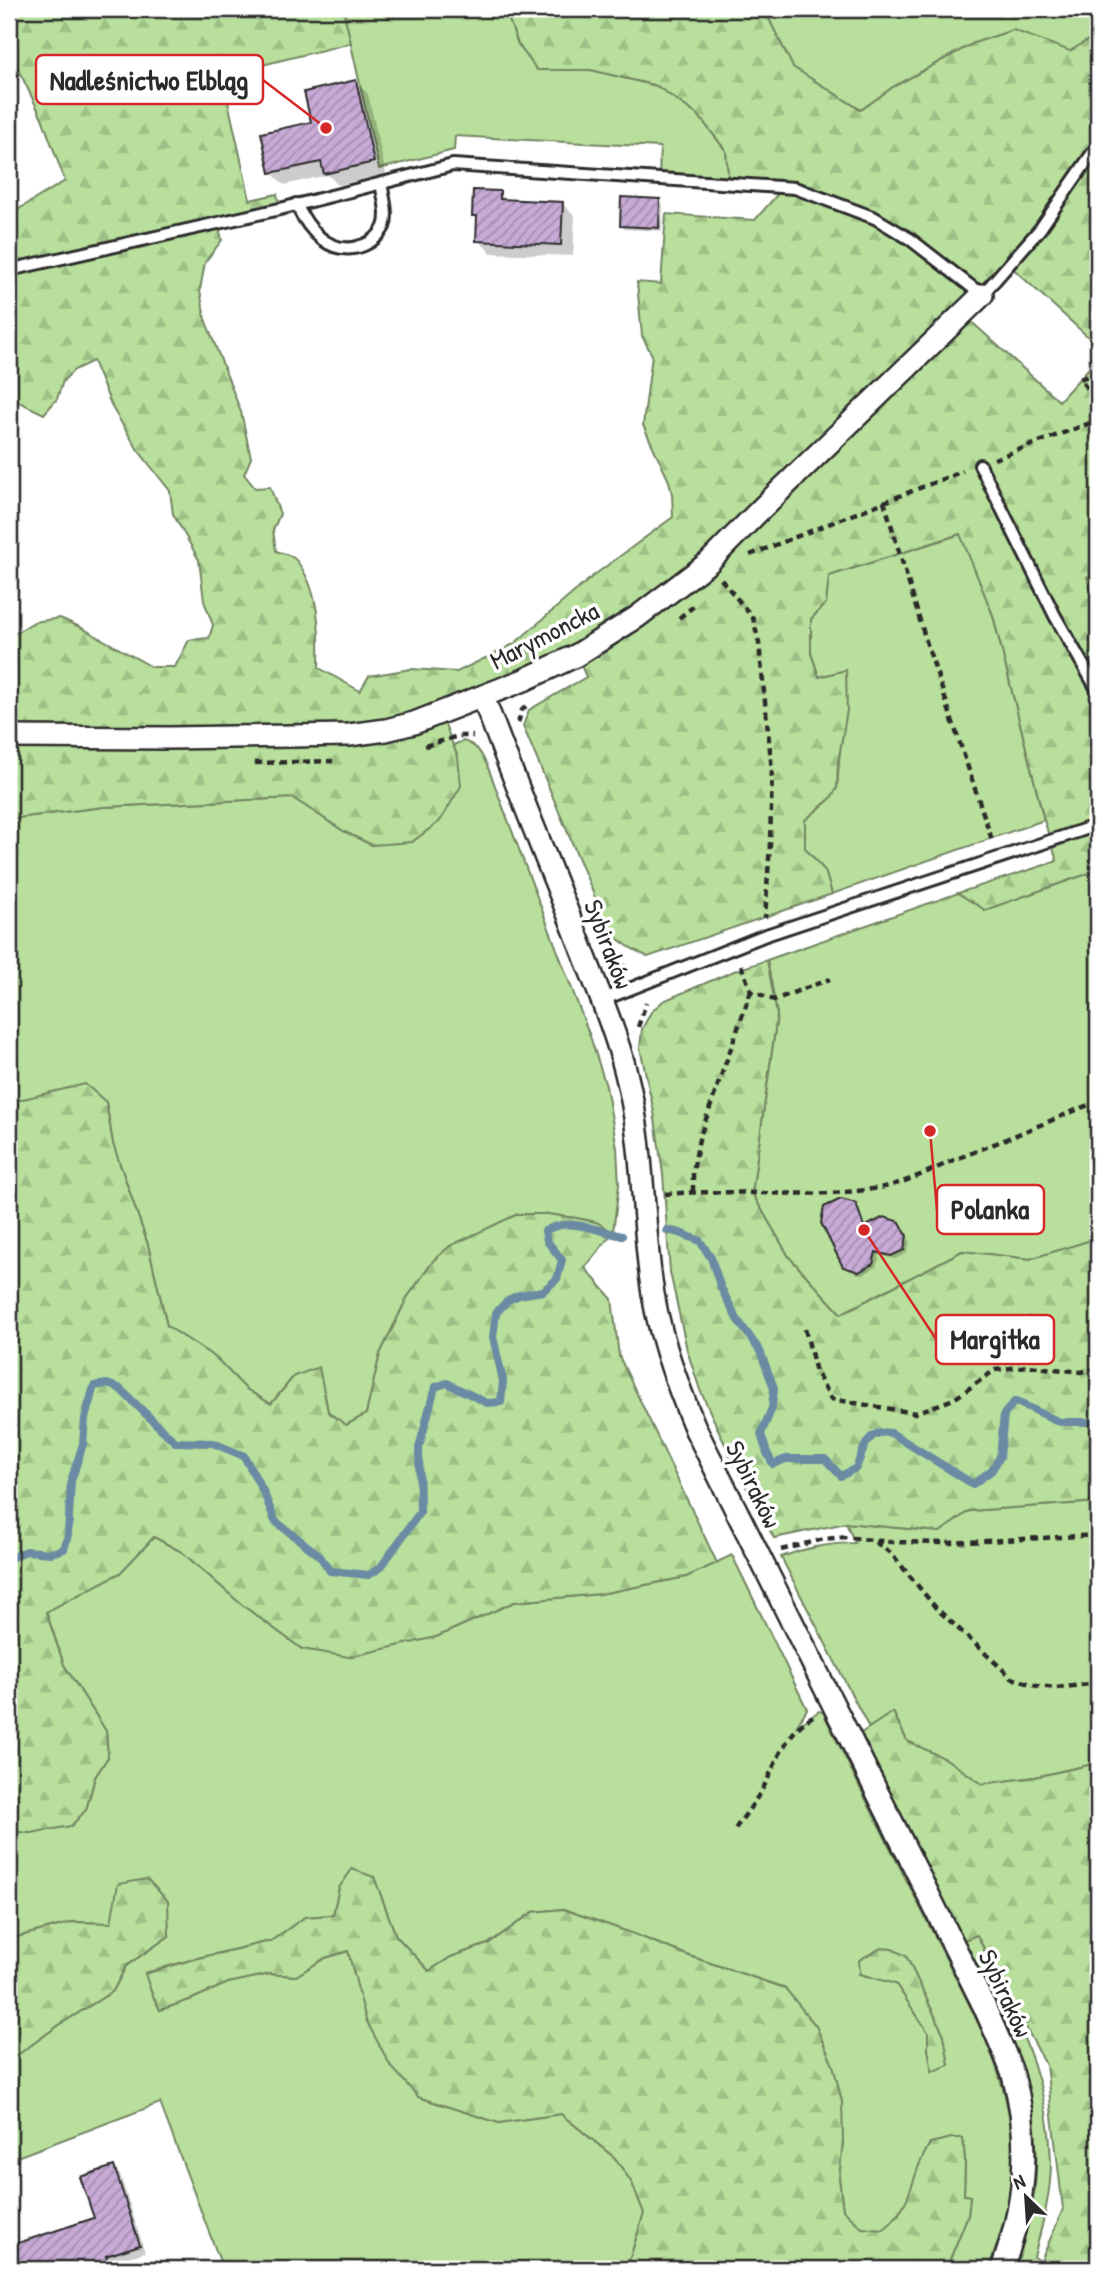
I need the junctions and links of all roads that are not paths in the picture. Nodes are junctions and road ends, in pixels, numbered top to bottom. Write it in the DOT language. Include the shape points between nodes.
graph roads {
  1 [pos="1098,145"];
  2 [pos="381,183"];
  3 [pos="296,204"];
  4 [pos="9,270"];
  5 [pos="982,295"];
  6 [pos="979,465"];
  7 [pos="1098,691"];
  8 [pos="483,697"];
  9 [pos="9,737"];
  10 [pos="1098,825"];
  11 [pos="601,1000"];
  12 [pos="1002,2269"];
  1 -- 5 [label="lane" via="1040,229"];
  2 -- 3 [label="lane"];
  2 -- 3 [label="lane" via="384,226 371,241 354,248 323,241"];
  2 -- 5 [label="lane" via="453,165 795,188 876,218"];
  3 -- 4 [label="lane"];
  5 -- 8 [label="street, Marymoncka" via="708,563 577,655"];
  6 -- 7 [label="lane"];
  8 -- 9 [label="street, Marymoncka" via="414,723 349,735"];
  8 -- 11 [label="street, Sybiraków"];
  10 -- 11 [label="lane" via="763,936"];
  11 -- 12 [label="street, Sybiraków" via="631,1097 650,1276 677,1384 984,2006 1013,2076 1021,2110 1024,2174 1017,2224"];
}
